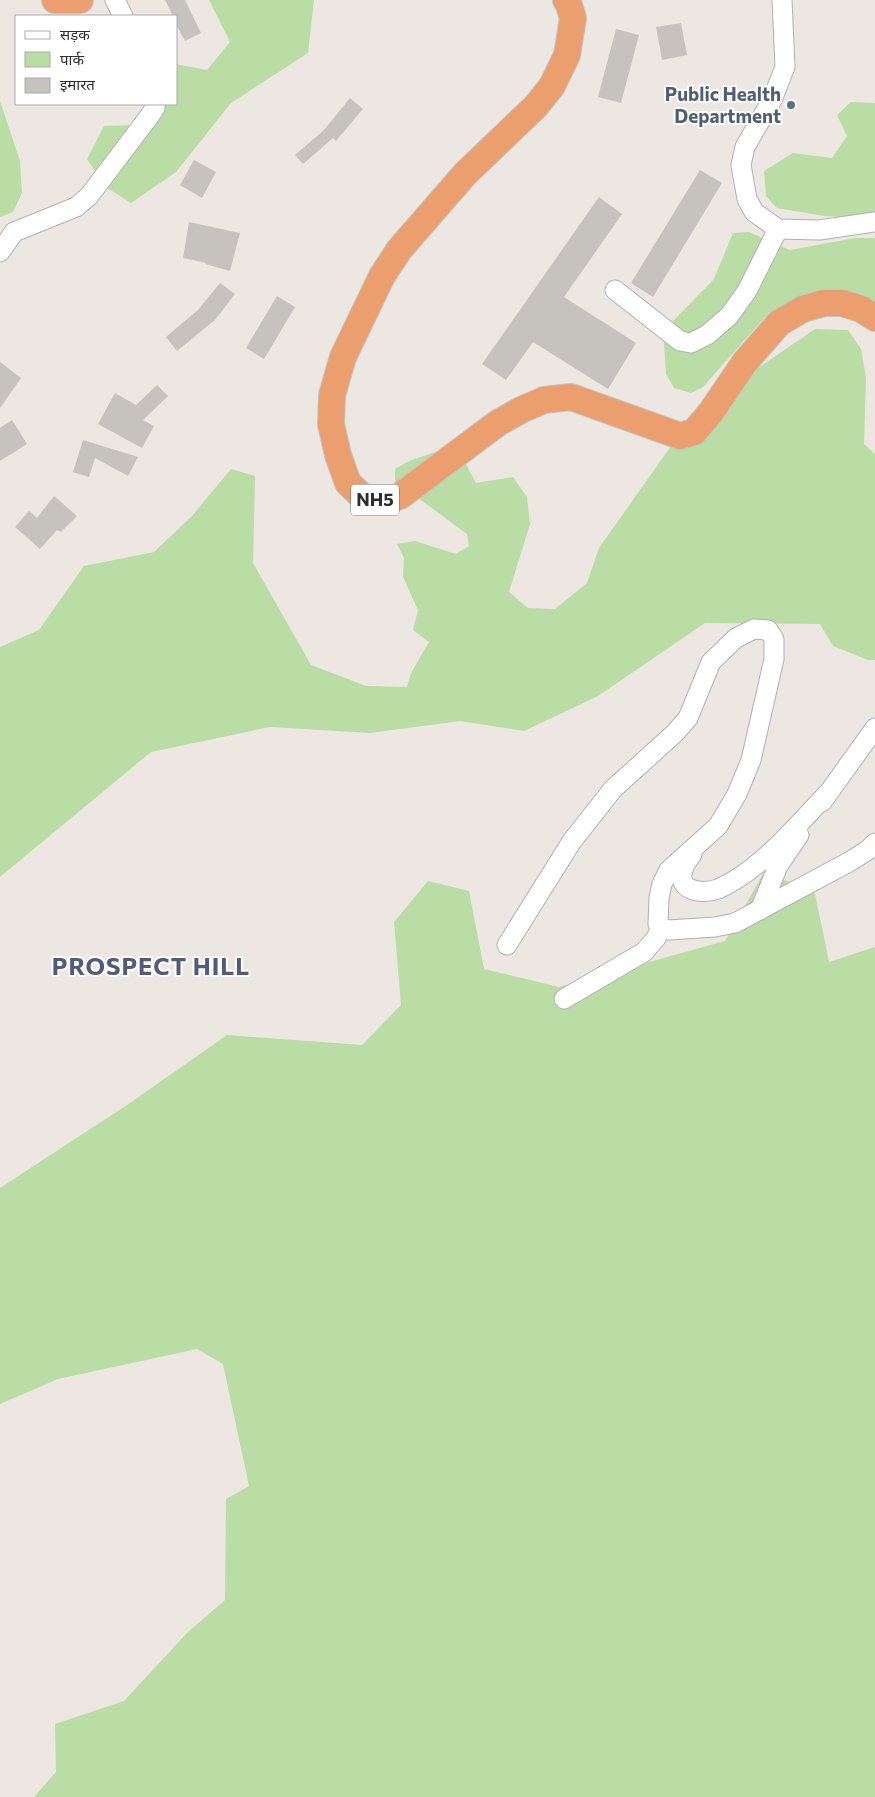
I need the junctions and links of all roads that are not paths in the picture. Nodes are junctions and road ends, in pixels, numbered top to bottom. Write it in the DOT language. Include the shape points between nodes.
graph roads {
  1 [pos="55,0"];
  2 [pos="80,0"];
  3 [pos="115,0"];
  4 [pos="566,0"];
  5 [pos="782,0"];
  6 [pos="798,0"];
  7 [pos="122,15"];
  8 [pos="783,20"];
  9 [pos="155,105"];
  10 [pos="875,222"];
  11 [pos="778,228"];
  12 [pos="0,252"];
  13 [pos="616,290"];
  14 [pos="875,318"];
  15 [pos="875,728"];
  16 [pos="828,793"];
  17 [pos="702,841"];
  18 [pos="875,843"];
  19 [pos="760,910"];
  20 [pos="661,928"];
  21 [pos="507,945"];
  22 [pos="564,1000"];
  1 -- 2 [label="highway"];
  3 -- 7 [label="street"];
  4 -- 14 [label="highway, NH5" via="573,18 567,55 552,86 536,106 465,174 399,250 382,276 343,357 332,395 331,424 348,483 365,499 384,502 400,496 498,423 544,400 571,397 680,436 694,432 745,362 779,323 824,303 842,302"];
  5 -- 8 [label="street"];
  6 -- 8 [label="street"];
  8 -- 11 [label="street" via="785,67 772,100 745,147 741,165 747,199 754,212"];
  9 -- 12 [label="street" via="90,196 76,207 14,232"];
  10 -- 11 [label="street" via="819,230"];
  11 -- 13 [label="street" via="740,302 707,335 691,343 680,341"];
  15 -- 16 [label="street"];
  16 -- 17 [label="street" via="751,869 718,889 705,892 690,890 683,880 683,868"];
  16 -- 19 [label="street" via="778,866"];
  17 -- 20 [label="street" via="669,870 662,884 658,924"];
  17 -- 21 [label="street" via="718,826 737,794 751,760 774,659 774,640 768,630 754,629 736,638 711,662 688,718 607,796 572,842"];
  18 -- 19 [label="street" via="848,862"];
  19 -- 20 [label="street" via="735,923 715,927"];
  20 -- 22 [label="street" via="644,952"];
}
